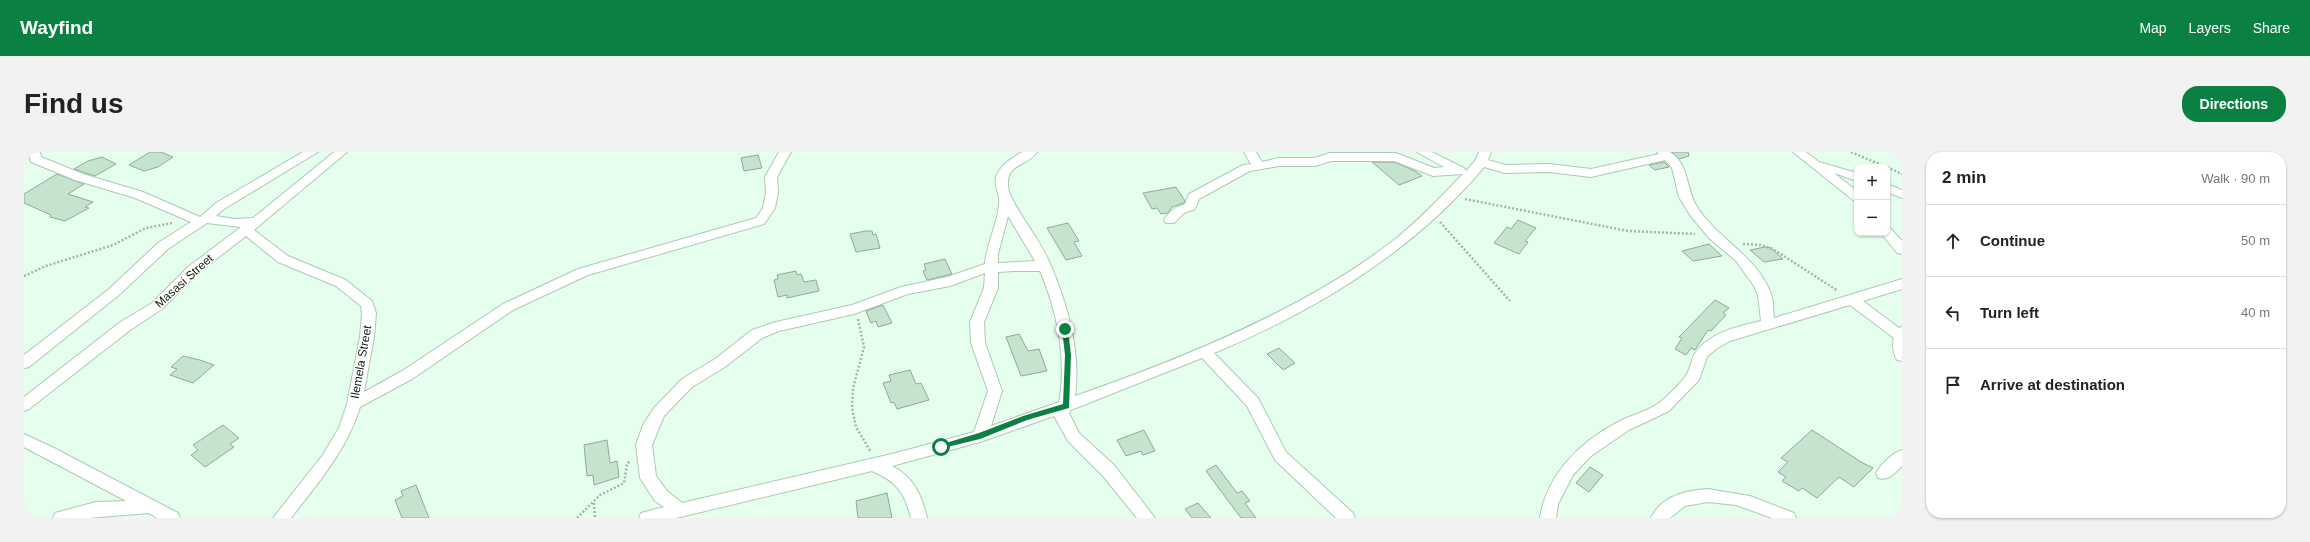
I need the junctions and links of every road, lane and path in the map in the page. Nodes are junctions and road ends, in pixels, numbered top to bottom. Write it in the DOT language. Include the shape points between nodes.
graph roads {
  1 [pos="34,152"];
  2 [pos="312,152"];
  3 [pos="341,152"];
  4 [pos="785,152"];
  5 [pos="1031,152"];
  6 [pos="1250,152"];
  7 [pos="1423,152"];
  8 [pos="1798,152"];
  9 [pos="1851,152"];
  10 [pos="1665,154"];
  11 [pos="1483,157"];
  12 [pos="1811,161"];
  13 [pos="1880,164"];
  14 [pos="1258,165"];
  15 [pos="1890,168"];
  16 [pos="1463,173"];
  17 [pos="1902,174"];
  18 [pos="1854,177"];
  19 [pos="1890,189"];
  20 [pos="1902,194"];
  21 [pos="1854,195"];
  22 [pos="1447,196"];
  23 [pos="1005,199"];
  24 [pos="1432,211"];
  25 [pos="200,220"];
  26 [pos="1170,220"];
  27 [pos="245,226"];
  28 [pos="1714,235"];
  29 [pos="1890,236"];
  30 [pos="1738,243"];
  31 [pos="1902,250"];
  32 [pos="1045,266"];
  33 [pos="991,268"];
  34 [pos="24,276"];
  35 [pos="1902,284"];
  36 [pos="1852,300"];
  37 [pos="1510,301"];
  38 [pos="854,309"];
  39 [pos="1768,324"];
  40 [pos="1901,334"];
  41 [pos="1204,351"];
  42 [pos="1902,356"];
  43 [pos="24,363"];
  44 [pos="354,404"];
  45 [pos="24,405"];
  46 [pos="1066,406"];
  47 [pos="980,436"];
  48 [pos="646,439"];
  49 [pos="24,440"];
  50 [pos="1902,456"];
  51 [pos="877,464"];
  52 [pos="1884,473"];
  53 [pos="594,503"];
  54 [pos="148,507"];
  55 [pos="679,510"];
  56 [pos="126,513"];
  57 [pos="61,518"];
  58 [pos="172,518"];
  59 [pos="281,518"];
  60 [pos="577,518"];
  61 [pos="595,518"];
  62 [pos="648,518"];
  63 [pos="919,518"];
  64 [pos="1147,518"];
  65 [pos="1347,518"];
  66 [pos="1548,518"];
  67 [pos="1659,518"];
  68 [pos="1788,518"];
  1 -- 25 [label="street" via="35,159 78,178 140,195"];
  2 -- 25 [label="street"];
  3 -- 27 [label="street, Masasi Street"];
  4 -- 44 [label="street" via="771,177 771,203 760,221 582,272 485,320 407,375"];
  5 -- 23 [label="street" via="1015,162 1002,177"];
  6 -- 14 [label="street"];
  7 -- 16 [label="street"];
  8 -- 12 [label="street"];
  9 -- 13 [label="path"];
  10 -- 11 [label="street" via="1591,173 1549,168 1505,169"];
  10 -- 28 [label="street" via="1678,167 1687,201"];
  11 -- 16 [label="street"];
  12 -- 18 [label="street"];
  12 -- 21 [label="street"];
  14 -- 16 [label="street" via="1315,162 1330,157 1396,157 1433,172"];
  14 -- 26 [label="street" via="1235,174 1194,197 1191,206 1180,210"];
  15 -- 17 [label="path"];
  16 -- 22 [label="street"];
  19 -- 20 [label="street"];
  22 -- 24 [label="street"];
  22 -- 28 [label="path" via="1628,231"];
  23 -- 32 [label="street"];
  23 -- 33 [label="street"];
  24 -- 37 [label="path"];
  24 -- 41 [label="street" via="1395,246 1333,288 1241,336"];
  25 -- 27 [label="street"];
  25 -- 34 [label="path" via="146,228 113,245 46,266"];
  25 -- 43 [label="street" via="163,246 114,292"];
  27 -- 44 [label="street, Ilemela Street" via="283,259 341,283 366,304 369,325"];
  27 -- 45 [label="street, Masasi Street" via="190,273 157,306 124,327"];
  28 -- 39 [label="street" via="1741,258 1760,284 1765,295"];
  29 -- 31 [label="street"];
  30 -- 36 [label="path" via="1774,249"];
  32 -- 33 [label="street"];
  32 -- 46 [label="street" via="1059,299 1065,329 1068,355"];
  33 -- 38 [label="street" via="980,269 964,277 933,286 906,290"];
  33 -- 47 [label="street" via="991,288 979,314 977,332 980,350 995,390"];
  35 -- 36 [label="street"];
  36 -- 39 [label="street"];
  36 -- 40 [label="street"];
  38 -- 48 [label="street" via="776,327 757,334 672,396 650,425"];
  38 -- 51 [label="path" via="864,344 862,362 854,384 854,423 860,438"];
  39 -- 66 [label="street" via="1725,337 1711,345 1701,355 1694,376 1664,407 1624,426 1586,452 1567,470 1557,486"];
  40 -- 42 [label="street" via="1899,346"];
  41 -- 46 [label="street"];
  41 -- 65 [label="street" via="1252,402 1280,456"];
  44 -- 59 [label="street, Ilemela Street" via="346,430 327,460"];
  46 -- 47 [label="street"];
  46 -- 64 [label="street" via="1061,413 1063,421 1074,437 1107,469"];
  47 -- 51 [label="street"];
  48 -- 53 [label="path" via="627,464 624,483 600,495"];
  48 -- 55 [label="street" via="648,478 661,496"];
  49 -- 54 [label="street"];
  50 -- 52 [label="street"];
  51 -- 55 [label="street"];
  51 -- 63 [label="street" via="908,485"];
  53 -- 60 [label="path"];
  53 -- 61 [label="path"];
  54 -- 56 [label="street"];
  54 -- 58 [label="street"];
  55 -- 62 [label="street"];
  56 -- 57 [label="street" via="96,509"];
  67 -- 68 [label="street" via="1679,500 1704,496 1735,497"];
}
